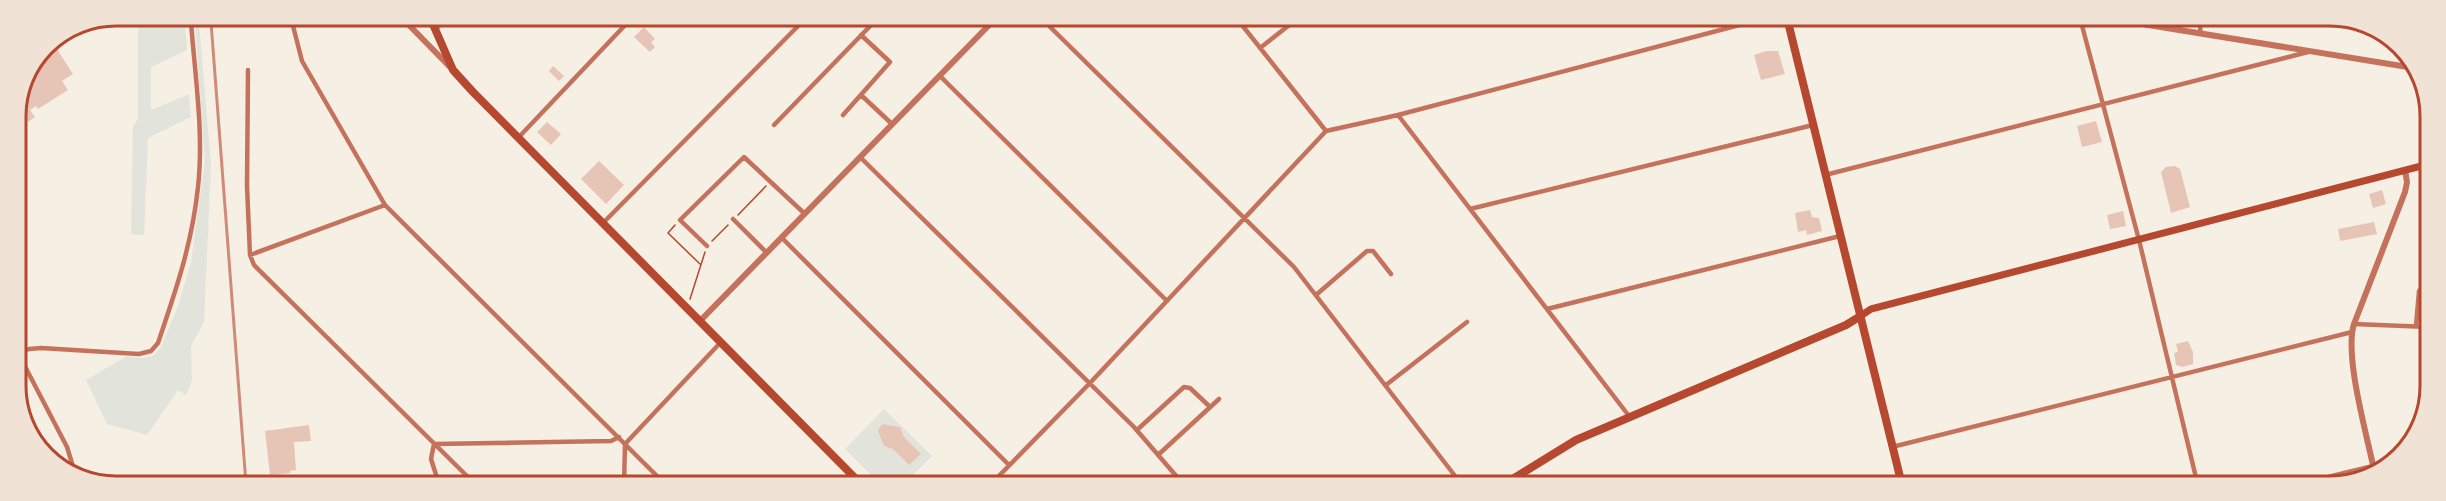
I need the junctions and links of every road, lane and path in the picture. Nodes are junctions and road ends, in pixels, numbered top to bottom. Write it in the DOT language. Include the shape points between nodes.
graph roads {
  1 [pos="191,26"];
  2 [pos="293,26"];
  3 [pos="413,26"];
  4 [pos="434,26"];
  5 [pos="624,26"];
  6 [pos="799,26"];
  7 [pos="870,26"];
  8 [pos="988,26"];
  9 [pos="1048,26"];
  10 [pos="1243,26"];
  11 [pos="1289,26"];
  12 [pos="1736,26"];
  13 [pos="1789,26"];
  14 [pos="2082,26"];
  15 [pos="2153,26"];
  16 [pos="2200,26"];
  17 [pos="2200,33"];
  18 [pos="861,35"];
  19 [pos="1260,48"];
  20 [pos="2310,52"];
  21 [pos="2406,67"];
  22 [pos="248,70"];
  23 [pos="453,70"];
  24 [pos="940,76"];
  25 [pos="861,95"];
  26 [pos="2104,104"];
  27 [pos="843,115"];
  28 [pos="1398,115"];
  29 [pos="892,124"];
  30 [pos="774,125"];
  31 [pos="1813,125"];
  32 [pos="1326,131"];
  33 [pos="518,138"];
  34 [pos="860,157"];
  35 [pos="2420,166"];
  36 [pos="2405,170"];
  37 [pos="1825,175"];
  38 [pos="771,182"];
  39 [pos="385,205"];
  40 [pos="1470,208"];
  41 [pos="805,214"];
  42 [pos="733,219"];
  43 [pos="1243,219"];
  44 [pos="680,220"];
  45 [pos="603,223"];
  46 [pos="1840,236"];
  47 [pos="782,238"];
  48 [pos="2139,240"];
  49 [pos="707,246"];
  50 [pos="767,253"];
  51 [pos="250,255"];
  52 [pos="701,264"];
  53 [pos="1391,274"];
  54 [pos="2420,290"];
  55 [pos="1316,295"];
  56 [pos="1167,301"];
  57 [pos="687,308"];
  58 [pos="1547,309"];
  59 [pos="1859,317"];
  60 [pos="700,321"];
  61 [pos="1467,322"];
  62 [pos="2354,324"];
  63 [pos="2416,326"];
  64 [pos="2420,326"];
  65 [pos="2352,332"];
  66 [pos="721,342"];
  67 [pos="26,350"];
  68 [pos="26,368"];
  69 [pos="2172,376"];
  70 [pos="1090,383"];
  71 [pos="1386,386"];
  72 [pos="1219,399"];
  73 [pos="1208,405"];
  74 [pos="1629,416"];
  75 [pos="1137,430"];
  76 [pos="619,437"];
  77 [pos="434,444"];
  78 [pos="625,444"];
  79 [pos="1892,447"];
  80 [pos="1158,455"];
  81 [pos="72,464"];
  82 [pos="2373,464"];
  83 [pos="1010,465"];
  84 [pos="1455,475"];
  85 [pos="1519,475"];
  86 [pos="1899,475"];
  87 [pos="2195,475"];
  88 [pos="436,476"];
  89 [pos="467,476"];
  90 [pos="624,476"];
  91 [pos="658,476"];
  92 [pos="853,476"];
  93 [pos="999,476"];
  94 [pos="1175,476"];
  1 -- 67 [label="street" via="199,138 198,187 186,261 158,343 151,351 139,354"];
  2 -- 39 [label="street" via="302,61"];
  3 -- 23 [label="street"];
  4 -- 23 [label="main road"];
  5 -- 33 [label="street"];
  6 -- 45 [label="street"];
  7 -- 18 [label="street"];
  8 -- 24 [label="street"];
  9 -- 43 [label="street"];
  10 -- 19 [label="street"];
  11 -- 19 [label="street"];
  12 -- 28 [label="street"];
  13 -- 31 [label="main road"];
  14 -- 26 [label="street"];
  15 -- 17 [label="street"];
  16 -- 17 [label="street"];
  17 -- 20 [label="street"];
  18 -- 25 [label="street" via="890,62"];
  18 -- 30 [label="street"];
  19 -- 32 [label="street"];
  20 -- 21 [label="street"];
  20 -- 26 [label="street"];
  22 -- 51 [label="street"];
  23 -- 33 [label="main road"];
  24 -- 29 [label="street"];
  24 -- 56 [label="street"];
  25 -- 27 [label="street"];
  25 -- 29 [label="street"];
  26 -- 37 [label="street"];
  26 -- 48 [label="street"];
  28 -- 32 [label="street"];
  28 -- 40 [label="street"];
  29 -- 34 [label="street"];
  31 -- 37 [label="main road"];
  31 -- 40 [label="street"];
  32 -- 43 [label="street"];
  33 -- 45 [label="main road"];
  34 -- 41 [label="street"];
  34 -- 70 [label="street"];
  35 -- 36 [label="main road"];
  36 -- 48 [label="main road"];
  36 -- 62 [label="street" via="2405,192"];
  37 -- 46 [label="main road"];
  38 -- 41 [label="street"];
  38 -- 42 [label="path"];
  38 -- 44 [label="street" via="744,157"];
  39 -- 51 [label="street"];
  39 -- 76 [label="street"];
  40 -- 58 [label="street"];
  41 -- 47 [label="street"];
  42 -- 49 [label="path"];
  42 -- 50 [label="street"];
  43 -- 55 [label="street" via="1294,267"];
  43 -- 56 [label="street"];
  44 -- 49 [label="street"];
  44 -- 52 [label="path" via="668,233"];
  45 -- 57 [label="main road"];
  46 -- 58 [label="street"];
  46 -- 59 [label="main road"];
  47 -- 50 [label="street"];
  47 -- 83 [label="street"];
  48 -- 59 [label="main road" via="1871,309"];
  48 -- 69 [label="street"];
  49 -- 52 [label="path"];
  50 -- 60 [label="street"];
  51 -- 77 [label="street" via="254,266"];
  52 -- 57 [label="path"];
  53 -- 55 [label="street" via="1373,251 1367,251"];
  54 -- 63 [label="street"];
  55 -- 71 [label="street"];
  56 -- 70 [label="street"];
  57 -- 60 [label="main road"];
  58 -- 74 [label="street"];
  59 -- 74 [label="main road"];
  59 -- 79 [label="main road"];
  60 -- 66 [label="main road"];
  61 -- 71 [label="street"];
  62 -- 63 [label="street"];
  62 -- 65 [label="street"];
  63 -- 64 [label="street"];
  65 -- 69 [label="street"];
  65 -- 82 [label="street" via="2353,365"];
  66 -- 78 [label="street"];
  66 -- 92 [label="main road"];
  68 -- 81 [label="street"];
  69 -- 79 [label="street"];
  69 -- 87 [label="street"];
  70 -- 75 [label="street"];
  70 -- 83 [label="street"];
  71 -- 84 [label="street"];
  72 -- 80 [label="street"];
  73 -- 75 [label="street" via="1192,389 1184,387"];
  74 -- 85 [label="main road" via="1576,440"];
  75 -- 80 [label="street"];
  76 -- 77 [label="street" via="611,441"];
  76 -- 78 [label="street"];
  77 -- 88 [label="street" via="431,459"];
  77 -- 89 [label="street"];
  78 -- 90 [label="street"];
  78 -- 91 [label="street"];
  79 -- 86 [label="main road"];
  80 -- 94 [label="street"];
  83 -- 93 [label="street"];
}
